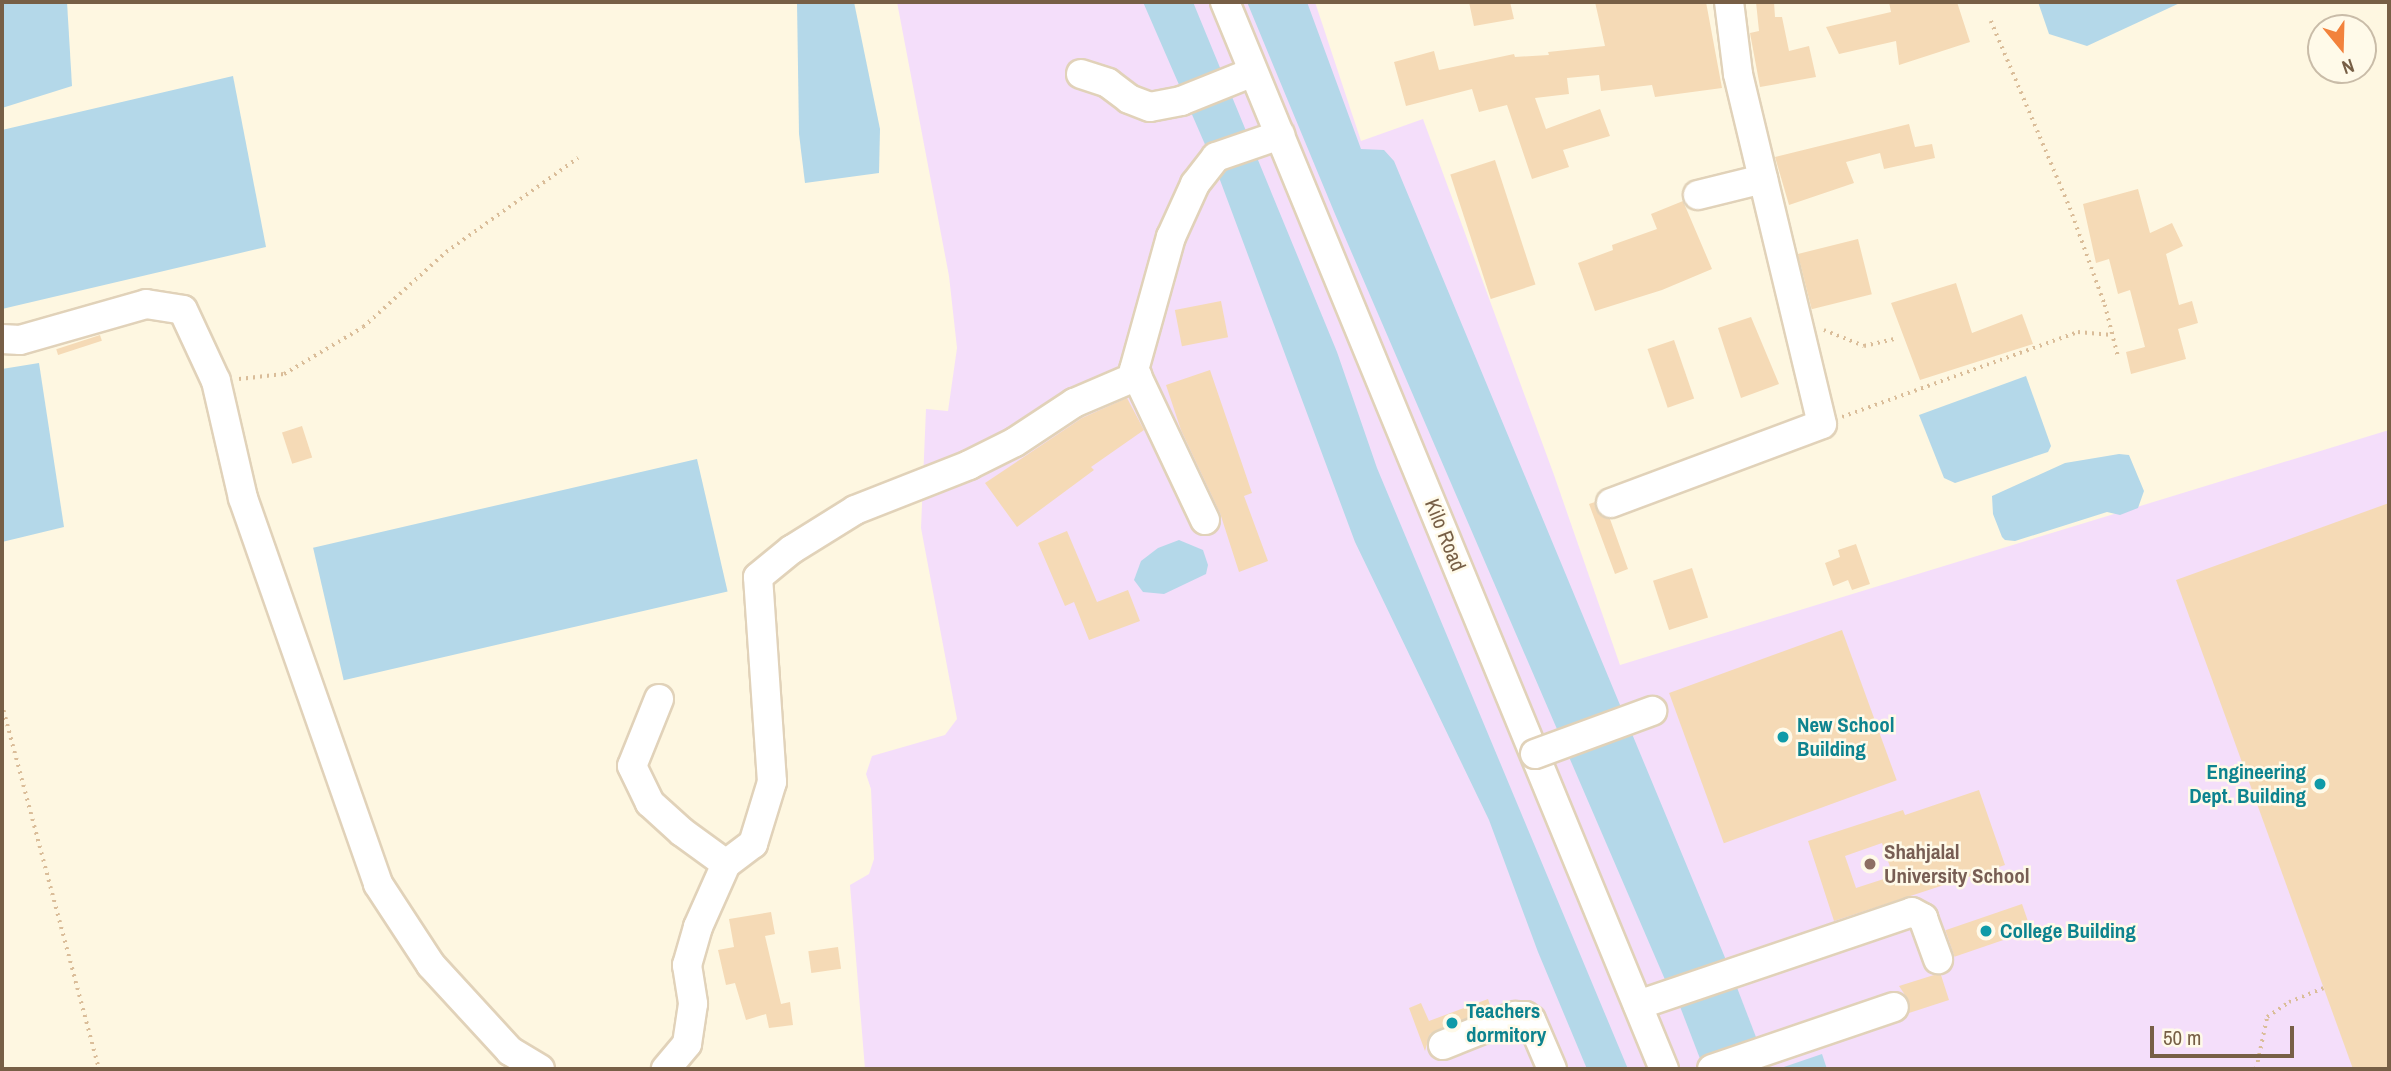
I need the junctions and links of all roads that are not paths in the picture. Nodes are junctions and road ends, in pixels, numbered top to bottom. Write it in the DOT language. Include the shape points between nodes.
graph roads {
  1 [pos="1210,2"];
  2 [pos="1225,2"];
  3 [pos="1729,2"];
  4 [pos="1081,74"];
  5 [pos="1241,77"];
  6 [pos="1273,137"];
  7 [pos="1763,179"];
  8 [pos="1698,195"];
  9 [pos="2,339"];
  10 [pos="1137,376"];
  11 [pos="1611,503"];
  12 [pos="1205,520"];
  13 [pos="659,699"];
  14 [pos="1652,711"];
  15 [pos="1535,754"];
  16 [pos="726,864"];
  17 [pos="1938,959"];
  18 [pos="1638,1005"];
  19 [pos="1894,1007"];
  20 [pos="1443,1045"];
  21 [pos="540,1069"];
  22 [pos="666,1069"];
  23 [pos="1552,1069"];
  24 [pos="1645,1069"];
  25 [pos="1664,1069"];
  26 [pos="1712,1069"];
  1 -- 5 [label="street, Kilo Road"];
  2 -- 6 [label="street, Kilo Road"];
  3 -- 7 [label="street" via="1738,74"];
  4 -- 5 [label="street" via="1108,83 1150,107 1185,100"];
  5 -- 6 [label="street, Kilo Road"];
  6 -- 10 [label="street" via="1216,157 1190,191 1167,250 1134,370"];
  6 -- 15 [label="street, Kilo Road"];
  6 -- 24 [label="street, Kilo Road"];
  7 -- 8 [label="street"];
  7 -- 11 [label="street" via="1822,424"];
  9 -- 21 [label="street" via="20,340 146,304 183,310 216,381 243,498 378,884 431,965 510,1051"];
  10 -- 12 [label="street"];
  10 -- 16 [label="street" via="1074,402 1015,442 969,465 855,510 790,550 758,577 772,782 753,844"];
  13 -- 16 [label="street" via="632,765 650,803"];
  14 -- 15 [label="street, bridge"];
  15 -- 18 [label="street, Kilo Road"];
  16 -- 22 [label="street" via="687,965 694,1004 687,1044"];
  17 -- 18 [label="street" via="1923,918 1912,912"];
  18 -- 25 [label="street, Kilo Road"];
  19 -- 26 [label="street"];
  20 -- 23 [label="street" via="1525,1016 1531,1020"];
}
